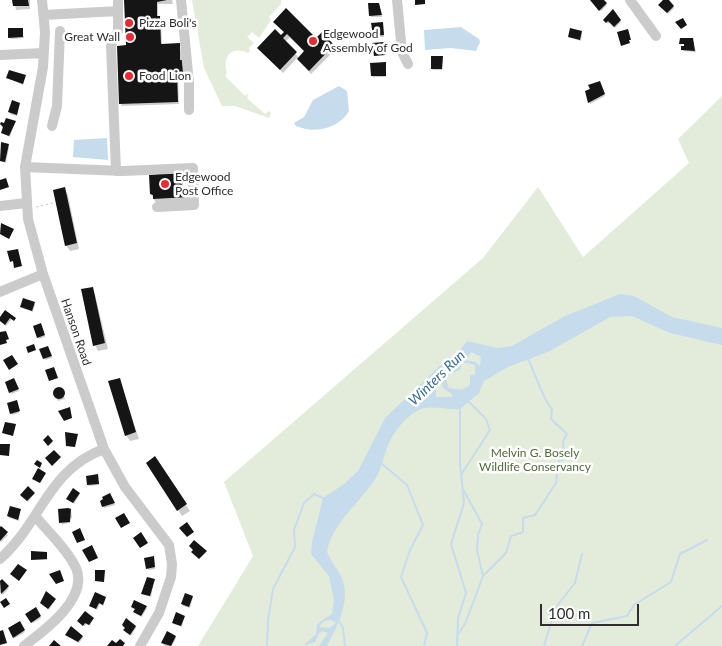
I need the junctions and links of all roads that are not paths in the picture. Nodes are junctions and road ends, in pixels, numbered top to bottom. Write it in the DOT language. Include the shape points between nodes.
graph roads {
  1 [pos="42,0"];
  2 [pos="181,0"];
  3 [pos="397,0"];
  4 [pos="630,0"];
  5 [pos="118,5"];
  6 [pos="44,15"];
  7 [pos="60,31"];
  8 [pos="656,36"];
  9 [pos="44,53"];
  10 [pos="0,55"];
  11 [pos="408,64"];
  12 [pos="189,110"];
  13 [pos="52,126"];
  14 [pos="26,168"];
  15 [pos="116,171"];
  16 [pos="28,205"];
  17 [pos="0,206"];
  18 [pos="156,207"];
  19 [pos="43,274"];
  20 [pos="0,292"];
  21 [pos="104,449"];
  22 [pos="36,517"];
  23 [pos="0,559"];
  24 [pos="24,646"];
  25 [pos="140,646"];
  1 -- 6 [label="street, Hanson Road"];
  2 -- 12 [label="street"];
  3 -- 11 [label="street" via="402,52"];
  4 -- 8 [label="street"];
  5 -- 6 [label="street"];
  5 -- 15 [label="street" via="118,31 111,46"];
  6 -- 9 [label="street, Hanson Road"];
  7 -- 13 [label="street" via="57,106"];
  9 -- 10 [label="street"];
  9 -- 14 [label="street, Hanson Road"];
  14 -- 15 [label="street"];
  14 -- 16 [label="street, Hanson Road"];
  15 -- 18 [label="street" via="193,168 194,205"];
  16 -- 17 [label="street"];
  16 -- 19 [label="street, Hanson Road" via="31,236"];
  19 -- 20 [label="street"];
  19 -- 21 [label="street, Hanson Road"];
  21 -- 22 [label="street" via="68,469 54,485"];
  21 -- 25 [label="street, Hanson Road" via="137,503 166,538 171,555 171,576 159,613"];
  22 -- 23 [label="street"];
  22 -- 24 [label="street" via="71,560 78,582 68,606"];
}
